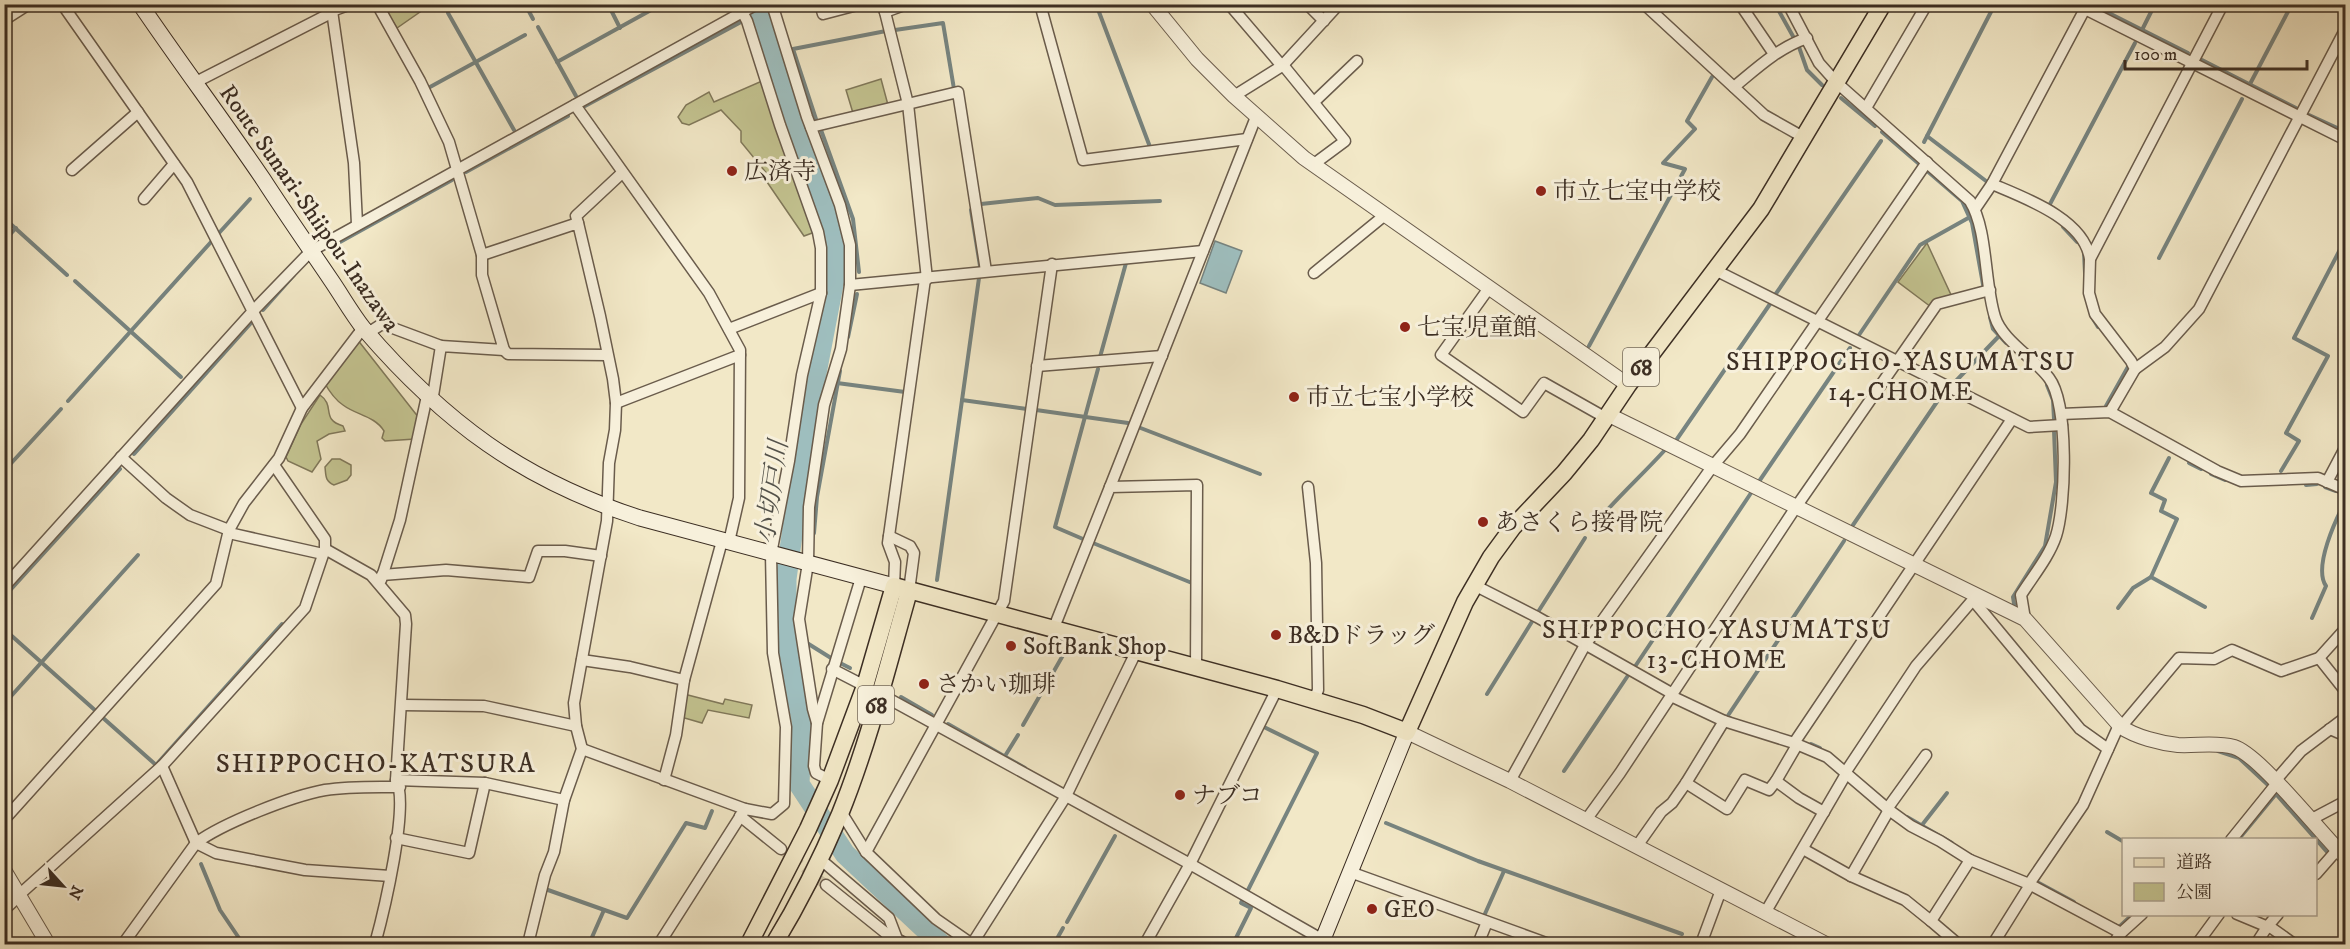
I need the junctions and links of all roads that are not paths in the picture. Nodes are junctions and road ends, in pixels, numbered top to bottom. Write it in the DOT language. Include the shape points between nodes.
graph roads {
  1 [pos="29,4"];
  2 [pos="62,4"];
  3 [pos="140,4"];
  4 [pos="351,4"];
  5 [pos="377,4"];
  6 [pos="757,4"];
  7 [pos="772,4"];
  8 [pos="820,4"];
  9 [pos="861,4"];
  10 [pos="907,4"];
  11 [pos="1040,4"];
  12 [pos="1152,4"];
  13 [pos="1230,4"];
  14 [pos="1307,4"];
  15 [pos="1339,4"];
  16 [pos="1644,4"];
  17 [pos="1740,4"];
  18 [pos="1788,4"];
  19 [pos="1883,4"];
  20 [pos="1927,4"];
  21 [pos="2223,4"];
  22 [pos="2082,6"];
  23 [pos="884,8"];
  24 [pos="331,9"];
  25 [pos="742,9"];
  26 [pos="4,20"];
  27 [pos="1324,21"];
  28 [pos="2346,28"];
  29 [pos="1805,39"];
  30 [pos="1774,54"];
  31 [pos="1357,61"];
  32 [pos="2191,63"];
  33 [pos="1282,66"];
  34 [pos="1836,82"];
  35 [pos="194,83"];
  36 [pos="1734,87"];
  37 [pos="1234,96"];
  38 [pos="1314,102"];
  39 [pos="908,104"];
  40 [pos="575,105"];
  41 [pos="1866,108"];
  42 [pos="138,112"];
  43 [pos="1256,117"];
  44 [pos="2299,117"];
  45 [pos="811,127"];
  46 [pos="1803,137"];
  47 [pos="1246,139"];
  48 [pos="2346,140"];
  49 [pos="174,164"];
  50 [pos="1314,164"];
  51 [pos="1924,166"];
  52 [pos="72,170"];
  53 [pos="456,170"];
  54 [pos="622,173"];
  55 [pos="1992,184"];
  56 [pos="144,199"];
  57 [pos="1975,209"];
  58 [pos="1385,215"];
  59 [pos="578,223"];
  60 [pos="357,224"];
  61 [pos="311,250"];
  62 [pos="1203,251"];
  63 [pos="482,255"];
  64 [pos="2090,259"];
  65 [pos="1052,264"];
  66 [pos="1715,270"];
  67 [pos="986,271"];
  68 [pos="1314,273"];
  69 [pos="926,279"];
  70 [pos="850,285"];
  71 [pos="1489,288"];
  72 [pos="1986,291"];
  73 [pos="821,293"];
  74 [pos="253,311"];
  75 [pos="1817,322"];
  76 [pos="729,329"];
  77 [pos="366,330"];
  78 [pos="441,346"];
  79 [pos="504,350"];
  80 [pos="607,355"];
  81 [pos="740,355"];
  82 [pos="1162,356"];
  83 [pos="1898,362"];
  84 [pos="1037,366"];
  85 [pos="2135,369"];
  86 [pos="1628,385"];
  87 [pos="430,399"];
  88 [pos="616,403"];
  89 [pos="302,408"];
  90 [pos="2110,412"];
  91 [pos="1608,416"];
  92 [pos="2012,419"];
  93 [pos="2061,419"];
  94 [pos="2346,446"];
  95 [pos="121,458"];
  96 [pos="274,465"];
  97 [pos="1712,467"];
  98 [pos="2326,482"];
  99 [pos="1110,487"];
  100 [pos="1308,487"];
  101 [pos="2346,490"];
  102 [pos="607,507"];
  103 [pos="1796,507"];
  104 [pos="229,531"];
  105 [pos="889,536"];
  106 [pos="725,541"];
  107 [pos="324,551"];
  108 [pos="773,555"];
  109 [pos="600,556"];
  110 [pos="806,563"];
  111 [pos="1914,564"];
  112 [pos="861,578"];
  113 [pos="381,579"];
  114 [pos="1474,585"];
  115 [pos="4,587"];
  116 [pos="902,589"];
  117 [pos="1975,598"];
  118 [pos="997,615"];
  119 [pos="2019,616"];
  120 [pos="2346,628"];
  121 [pos="1053,630"];
  122 [pos="1585,645"];
  123 [pos="1136,652"];
  124 [pos="2319,658"];
  125 [pos="582,660"];
  126 [pos="832,669"];
  127 [pos="1196,669"];
  128 [pos="684,680"];
  129 [pos="1277,689"];
  130 [pos="873,690"];
  131 [pos="2346,692"];
  132 [pos="1672,695"];
  133 [pos="1314,700"];
  134 [pos="403,705"];
  135 [pos="2346,717"];
  136 [pos="1724,721"];
  137 [pos="818,723"];
  138 [pos="937,724"];
  139 [pos="576,726"];
  140 [pos="2120,726"];
  141 [pos="2330,729"];
  142 [pos="1407,732"];
  143 [pos="2346,736"];
  144 [pos="1796,744"];
  145 [pos="582,749"];
  146 [pos="2108,749"];
  147 [pos="1926,755"];
  148 [pos="162,766"];
  149 [pos="1846,774"];
  150 [pos="664,780"];
  151 [pos="1510,781"];
  152 [pos="1776,781"];
  153 [pos="2276,782"];
  154 [pos="398,783"];
  155 [pos="485,783"];
  156 [pos="1686,783"];
  157 [pos="827,788"];
  158 [pos="1066,796"];
  159 [pos="564,800"];
  160 [pos="2346,801"];
  161 [pos="1888,809"];
  162 [pos="1824,812"];
  163 [pos="742,813"];
  164 [pos="839,814"];
  165 [pos="4,820"];
  166 [pos="1586,820"];
  167 [pos="2310,820"];
  168 [pos="396,838"];
  169 [pos="2232,838"];
  170 [pos="196,843"];
  171 [pos="1637,846"];
  172 [pos="781,849"];
  173 [pos="1803,849"];
  174 [pos="866,852"];
  175 [pos="822,854"];
  176 [pos="2341,854"];
  177 [pos="1970,860"];
  178 [pos="1190,864"];
  179 [pos="4,870"];
  180 [pos="1350,872"];
  181 [pos="2317,873"];
  182 [pos="390,876"];
  183 [pos="1851,876"];
  184 [pos="826,885"];
  185 [pos="2030,885"];
  186 [pos="1721,890"];
  187 [pos="19,896"];
  188 [pos="4,910"];
  189 [pos="1765,913"];
  190 [pos="2141,916"];
  191 [pos="2218,916"];
  192 [pos="2240,916"];
  193 [pos="2277,916"];
  194 [pos="1931,921"];
  195 [pos="1487,922"];
  196 [pos="2267,927"];
  197 [pos="2121,933"];
  198 [pos="902,942"];
  199 [pos="1322,942"];
  200 [pos="48,945"];
  201 [pos="123,945"];
  202 [pos="375,945"];
  203 [pos="528,945"];
  204 [pos="659,945"];
  205 [pos="749,945"];
  206 [pos="774,945"];
  207 [pos="1144,945"];
  208 [pos="1478,945"];
  209 [pos="1549,945"];
  210 [pos="1701,945"];
  211 [pos="1826,945"];
  212 [pos="1958,945"];
  213 [pos="1993,945"];
  214 [pos="2113,945"];
  215 [pos="2197,945"];
  216 [pos="2256,945"];
  217 [pos="2294,945"];
  1 -- 26 [label="street"];
  2 -- 42 [label="street"];
  3 -- 35 [label="main road, Route Sunari-Shiipou-Inazawa"];
  4 -- 24 [label="street"];
  5 -- 53 [label="street" via="420,81 449,142"];
  6 -- 25 [label="street"];
  7 -- 45 [label="street"];
  8 -- 9 [label="street" via="823,14"];
  10 -- 23 [label="street"];
  11 -- 47 [label="street" via="1083,160"];
  12 -- 37 [label="street"];
  13 -- 33 [label="street"];
  14 -- 27 [label="street"];
  15 -- 27 [label="street"];
  16 -- 36 [label="street"];
  17 -- 30 [label="street"];
  18 -- 29 [label="street"];
  19 -- 34 [label="main road, 68"];
  20 -- 41 [label="street"];
  21 -- 32 [label="street"];
  22 -- 32 [label="street"];
  22 -- 55 [label="street"];
  23 -- 39 [label="street"];
  24 -- 35 [label="street"];
  24 -- 60 [label="street" via="354,163"];
  25 -- 40 [label="street"];
  25 -- 73 [label="street" via="818,232"];
  27 -- 33 [label="street"];
  28 -- 44 [label="street"];
  29 -- 30 [label="street"];
  29 -- 34 [label="street"];
  30 -- 36 [label="street"];
  31 -- 38 [label="street"];
  32 -- 44 [label="street"];
  32 -- 64 [label="street"];
  33 -- 37 [label="street"];
  33 -- 38 [label="street"];
  34 -- 41 [label="street"];
  34 -- 46 [label="main road, 68"];
  35 -- 61 [label="main road, Route Sunari-Shiipou-Inazawa"];
  36 -- 46 [label="street" via="1764,115"];
  37 -- 43 [label="street"];
  38 -- 50 [label="street" via="1345,141"];
  39 -- 45 [label="street"];
  39 -- 67 [label="street" via="958,92"];
  39 -- 69 [label="street"];
  40 -- 53 [label="street"];
  40 -- 54 [label="street"];
  41 -- 51 [label="street"];
  42 -- 49 [label="street"];
  42 -- 52 [label="street"];
  43 -- 47 [label="street"];
  43 -- 50 [label="street"];
  44 -- 48 [label="street"];
  44 -- 85 [label="street" via="2199,309 2165,347"];
  45 -- 70 [label="street" via="846,224"];
  46 -- 66 [label="main road, 68" via="1761,209"];
  47 -- 62 [label="street"];
  49 -- 56 [label="street"];
  49 -- 74 [label="street"];
  50 -- 58 [label="street"];
  51 -- 57 [label="street" via="1965,195"];
  51 -- 75 [label="street"];
  53 -- 60 [label="street"];
  53 -- 63 [label="street"];
  54 -- 59 [label="street" via="576,216"];
  54 -- 76 [label="street" via="709,293"];
  55 -- 57 [label="street"];
  55 -- 64 [label="street" via="2056,215 2086,244"];
  57 -- 72 [label="street"];
  58 -- 68 [label="street"];
  58 -- 71 [label="street"];
  59 -- 63 [label="street"];
  59 -- 80 [label="street"];
  60 -- 61 [label="street"];
  61 -- 74 [label="street"];
  61 -- 77 [label="main road, Route Sunari-Shiipou-Inazawa"];
  62 -- 65 [label="street"];
  62 -- 82 [label="street"];
  63 -- 79 [label="street" via="482,275"];
  64 -- 85 [label="street" via="2089,293 2095,314"];
  65 -- 67 [label="street"];
  65 -- 84 [label="street"];
  66 -- 75 [label="street"];
  66 -- 86 [label="main road, 68"];
  67 -- 69 [label="street"];
  69 -- 70 [label="street"];
  69 -- 105 [label="street"];
  70 -- 110 [label="street" via="841,349 820,428"];
  71 -- 86 [label="street"];
  71 -- 91 [label="street" via="1441,355 1523,412 1544,383"];
  72 -- 83 [label="street" via="1937,304"];
  72 -- 93 [label="street" via="1998,325 2050,380 2059,400"];
  73 -- 76 [label="street"];
  73 -- 108 [label="street" via="802,375"];
  74 -- 89 [label="street"];
  74 -- 95 [label="street"];
  75 -- 83 [label="street"];
  75 -- 97 [label="street" via="1740,434"];
  76 -- 81 [label="street"];
  77 -- 78 [label="street" via="382,324"];
  77 -- 87 [label="main road, Route Sunari-Shiipou-Inazawa"];
  77 -- 89 [label="street"];
  78 -- 79 [label="street"];
  78 -- 87 [label="street"];
  79 -- 80 [label="street" via="508,354"];
  80 -- 88 [label="street"];
  81 -- 88 [label="street"];
  81 -- 106 [label="street" via="739,498"];
  82 -- 84 [label="street"];
  82 -- 99 [label="street"];
  83 -- 92 [label="street"];
  83 -- 103 [label="street"];
  84 -- 118 [label="street" via="1004,601"];
  85 -- 90 [label="street"];
  86 -- 91 [label="main road, 68"];
  87 -- 102 [label="main road, Route Sunari-Shiipou-Inazawa" via="505,457"];
  87 -- 113 [label="street"];
  88 -- 102 [label="street"];
  89 -- 96 [label="street"];
  90 -- 93 [label="street"];
  90 -- 98 [label="street" via="2241,481 2318,478"];
  91 -- 97 [label="street"];
  91 -- 114 [label="main road, 68" via="1564,473 1513,527"];
  92 -- 93 [label="street" via="2029,427"];
  92 -- 111 [label="street"];
  93 -- 119 [label="street" via="2061,512 2051,549 2021,595"];
  94 -- 98 [label="street"];
  95 -- 104 [label="street" via="190,515"];
  95 -- 115 [label="street"];
  96 -- 104 [label="street" via="244,503"];
  96 -- 107 [label="street" via="325,539"];
  97 -- 103 [label="street"];
  97 -- 122 [label="street"];
  98 -- 101 [label="street"];
  99 -- 121 [label="street"];
  99 -- 127 [label="street" via="1197,485"];
  100 -- 133 [label="street" via="1316,563 1318,690"];
  102 -- 106 [label="main road, Route Sunari-Shiipou-Inazawa"];
  102 -- 109 [label="street"];
  103 -- 111 [label="street"];
  103 -- 132 [label="street"];
  104 -- 107 [label="street"];
  104 -- 165 [label="street" via="216,584"];
  105 -- 116 [label="street"];
  105 -- 116 [label="street" via="910,546 914,553"];
  106 -- 108 [label="main road, Route Sunari-Shiipou-Inazawa"];
  106 -- 128 [label="street"];
  107 -- 113 [label="street"];
  107 -- 148 [label="street" via="305,608"];
  108 -- 110 [label="main road, Route Sunari-Shiipou-Inazawa"];
  108 -- 163 [label="street" via="773,653 786,727 784,804 772,814"];
  109 -- 113 [label="street" via="538,551 529,577 446,570"];
  109 -- 125 [label="street"];
  110 -- 112 [label="main road, Route Sunari-Shiipou-Inazawa"];
  110 -- 137 [label="street" via="799,619"];
  111 -- 117 [label="street"];
  111 -- 144 [label="street"];
  112 -- 116 [label="main road, Route Sunari-Shiipou-Inazawa"];
  112 -- 126 [label="street"];
  113 -- 134 [label="street" via="405,615"];
  114 -- 122 [label="street"];
  114 -- 142 [label="main road, 68"];
  116 -- 118 [label="main road"];
  116 -- 130 [label="main road, 68"];
  117 -- 119 [label="street"];
  117 -- 146 [label="street" via="2080,729"];
  117 -- 149 [label="street" via="1916,666"];
  118 -- 121 [label="main road"];
  118 -- 138 [label="street"];
  119 -- 140 [label="street"];
  120 -- 124 [label="street"];
  121 -- 123 [label="main road"];
  122 -- 132 [label="street"];
  122 -- 151 [label="street"];
  123 -- 127 [label="main road"];
  123 -- 158 [label="street"];
  124 -- 131 [label="street"];
  124 -- 140 [label="street" via="2280,671 2232,650 2214,659 2179,658"];
  125 -- 128 [label="street"];
  125 -- 139 [label="street" via="574,703"];
  126 -- 130 [label="street"];
  126 -- 137 [label="street"];
  127 -- 129 [label="main road"];
  128 -- 150 [label="street"];
  129 -- 133 [label="main road"];
  129 -- 178 [label="street"];
  130 -- 138 [label="street"];
  130 -- 157 [label="main road, 68"];
  130 -- 164 [label="main road, 68"];
  132 -- 136 [label="street"];
  132 -- 166 [label="street"];
  133 -- 142 [label="main road"];
  134 -- 139 [label="street" via="484,706"];
  134 -- 154 [label="street"];
  135 -- 141 [label="street"];
  136 -- 144 [label="street"];
  136 -- 156 [label="street"];
  137 -- 157 [label="street" via="814,766"];
  138 -- 158 [label="street"];
  138 -- 174 [label="street"];
  139 -- 145 [label="street"];
  140 -- 146 [label="street"];
  140 -- 153 [label="street" via="2130,733 2177,745 2236,747"];
  141 -- 143 [label="street"];
  141 -- 153 [label="street" via="2301,751"];
  142 -- 151 [label="street"];
  142 -- 180 [label="main road"];
  144 -- 149 [label="street" via="1827,757"];
  144 -- 152 [label="street"];
  145 -- 150 [label="street"];
  145 -- 159 [label="street"];
  146 -- 185 [label="street" via="2083,805"];
  147 -- 161 [label="street"];
  148 -- 170 [label="street"];
  148 -- 187 [label="street"];
  149 -- 161 [label="street"];
  149 -- 162 [label="street"];
  150 -- 163 [label="street"];
  151 -- 166 [label="street"];
  152 -- 156 [label="street" via="1769,790 1745,780 1727,809"];
  152 -- 162 [label="street"];
  153 -- 167 [label="street"];
  153 -- 169 [label="street"];
  154 -- 155 [label="street"];
  154 -- 168 [label="street"];
  154 -- 170 [label="street" via="310,795 242,819"];
  155 -- 159 [label="street"];
  155 -- 168 [label="street" via="469,853"];
  156 -- 171 [label="street"];
  157 -- 205 [label="main road, 68"];
  158 -- 174 [label="street" via="972,945 936,920"];
  158 -- 178 [label="street"];
  159 -- 203 [label="street"];
  160 -- 167 [label="street"];
  161 -- 177 [label="street"];
  161 -- 183 [label="street"];
  162 -- 173 [label="street"];
  163 -- 172 [label="street"];
  163 -- 204 [label="street"];
  164 -- 174 [label="street"];
  164 -- 175 [label="main road, 68"];
  166 -- 171 [label="street"];
  167 -- 176 [label="street"];
  168 -- 182 [label="street"];
  170 -- 182 [label="street" via="216,853 305,870"];
  170 -- 201 [label="street"];
  171 -- 186 [label="street"];
  173 -- 183 [label="street"];
  173 -- 189 [label="street"];
  175 -- 198 [label="street" via="889,918"];
  175 -- 206 [label="main road, 68"];
  176 -- 181 [label="street"];
  177 -- 185 [label="street"];
  177 -- 194 [label="street"];
  178 -- 199 [label="street"];
  178 -- 207 [label="street"];
  179 -- 187 [label="street"];
  180 -- 195 [label="street"];
  180 -- 199 [label="main road"];
  182 -- 202 [label="street"];
  183 -- 194 [label="street" via="1905,900"];
  184 -- 198 [label="street"];
  185 -- 197 [label="street"];
  185 -- 213 [label="street"];
  186 -- 189 [label="street"];
  186 -- 210 [label="street"];
  187 -- 188 [label="street"];
  187 -- 200 [label="street"];
  189 -- 211 [label="street"];
  190 -- 197 [label="street"];
  191 -- 215 [label="street"];
  192 -- 196 [label="street"];
  193 -- 196 [label="street"];
  194 -- 212 [label="street"];
  195 -- 208 [label="street"];
  195 -- 209 [label="street"];
  196 -- 216 [label="street"];
  196 -- 217 [label="street"];
  197 -- 214 [label="street"];
}
